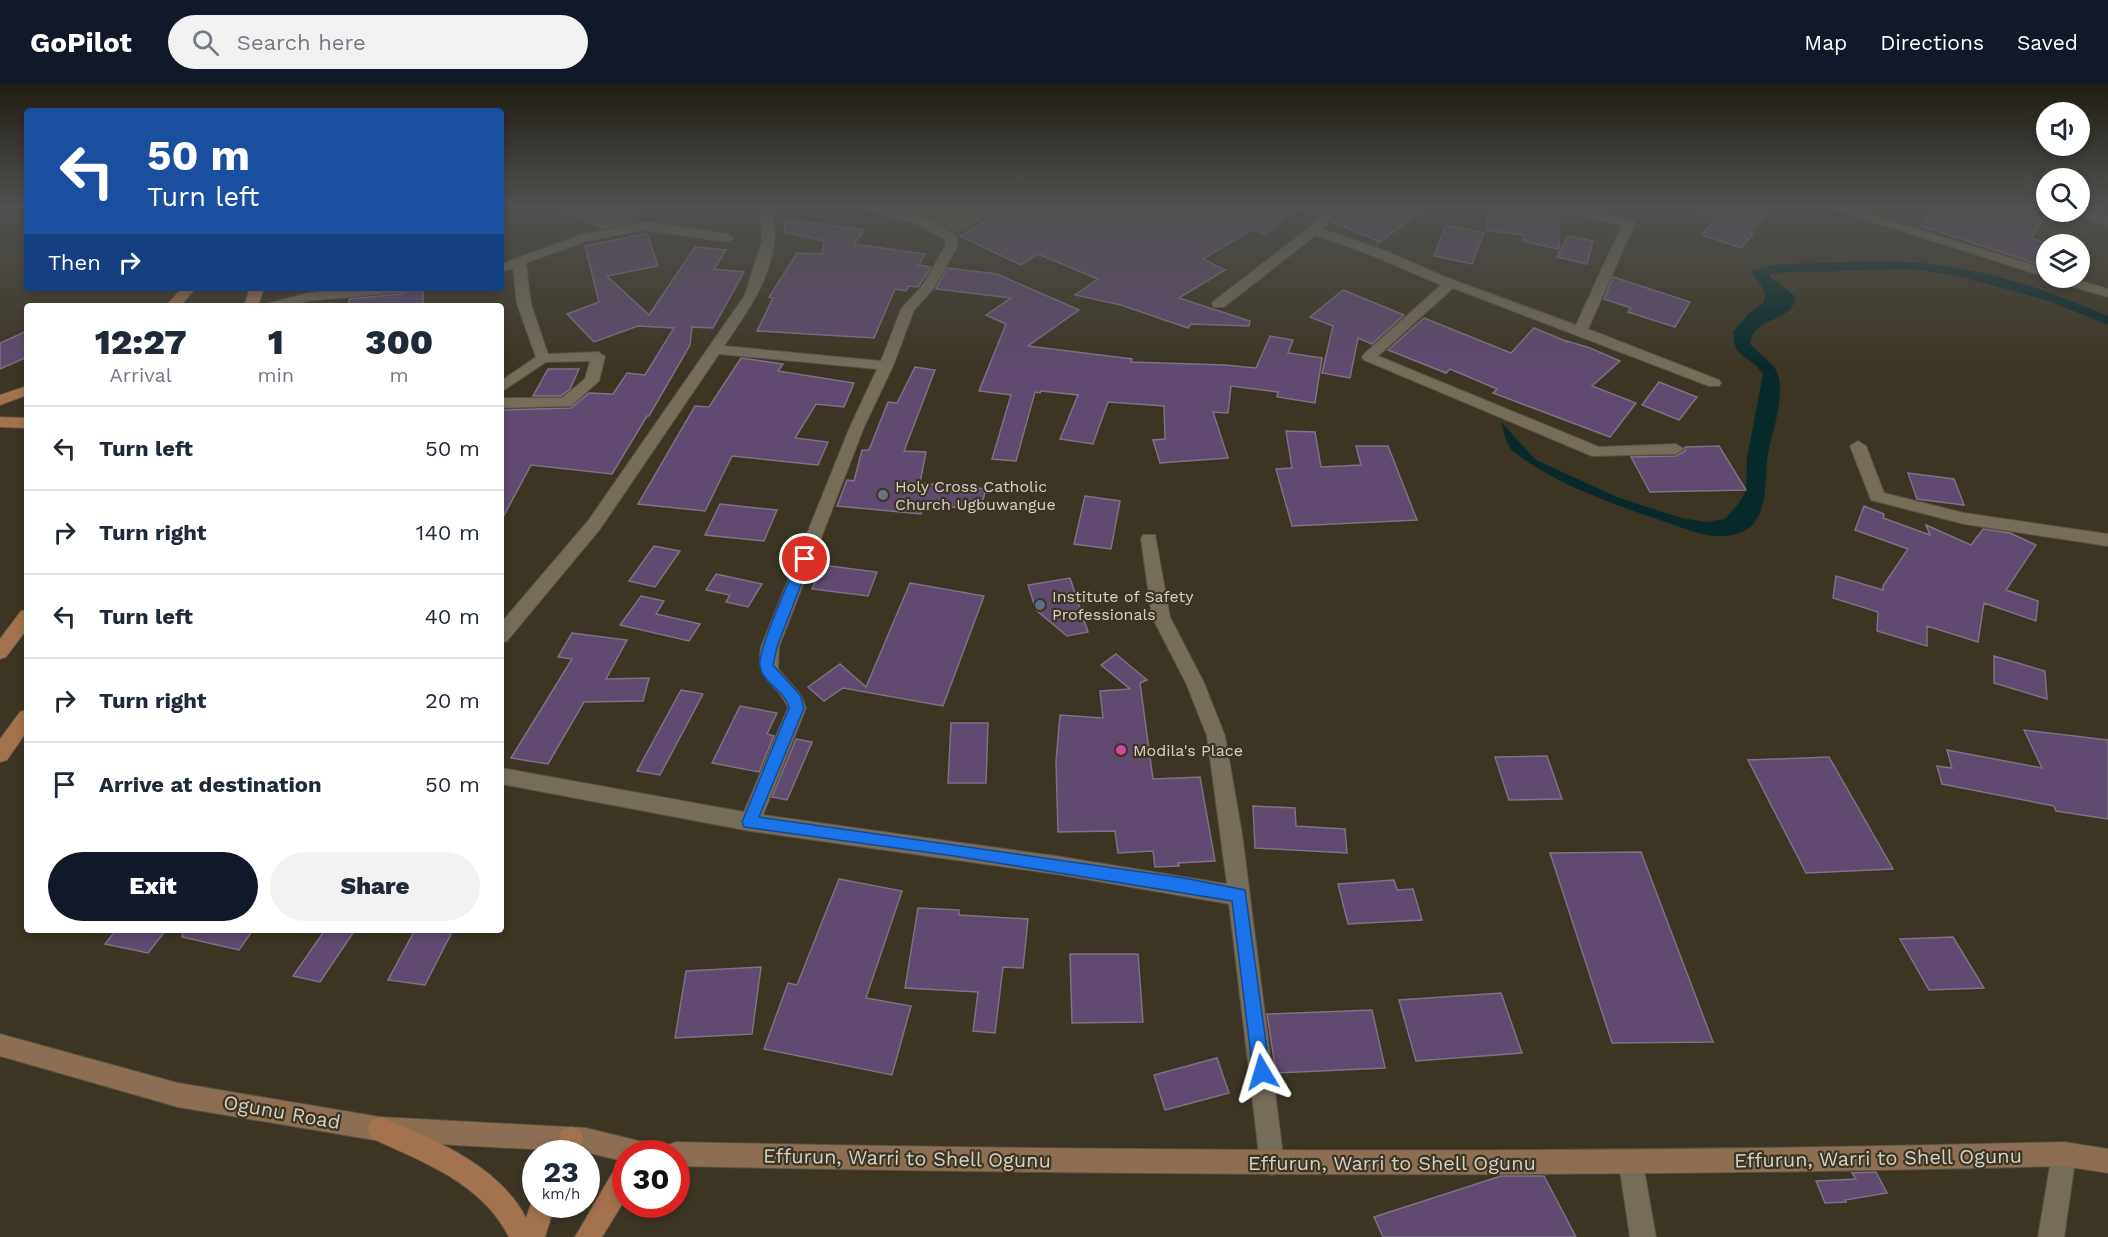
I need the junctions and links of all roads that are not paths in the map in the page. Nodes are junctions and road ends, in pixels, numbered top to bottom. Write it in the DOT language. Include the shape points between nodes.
graph roads {
  1 [pos="525,260"];
  2 [pos="764,260"];
  3 [pos="945,260"];
  4 [pos="1276,260"];
  5 [pos="1395,260"];
  6 [pos="1613,260"];
  7 [pos="2003,260"];
  8 [pos="519,262"];
  9 [pos="504,267"];
  10 [pos="2036,270"];
  11 [pos="1448,282"];
  12 [pos="2090,287"];
  13 [pos="186,291"];
  14 [pos="370,291"];
  15 [pos="2108,293"];
  16 [pos="176,303"];
  17 [pos="285,303"];
  18 [pos="1219,304"];
  19 [pos="1580,331"];
  20 [pos="715,349"];
  21 [pos="543,358"];
  22 [pos="886,366"];
  23 [pos="1714,383"];
  24 [pos="504,386"];
  25 [pos="24,391"];
  26 [pos="0,400"];
  27 [pos="504,402"];
  28 [pos="0,422"];
  29 [pos="24,423"];
  30 [pos="1858,446"];
  31 [pos="1676,449"];
  32 [pos="1149,539"];
  33 [pos="2108,540"];
  34 [pos="24,620"];
  35 [pos="504,632"];
  36 [pos="0,652"];
  37 [pos="24,721"];
  38 [pos="0,754"];
  39 [pos="504,777"];
  40 [pos="750,822"];
  41 [pos="1239,896"];
  42 [pos="0,1045"];
  43 [pos="380,1129"];
  44 [pos="522,1142"];
  45 [pos="690,1154"];
  46 [pos="2064,1154"];
  47 [pos="2108,1161"];
  48 [pos="1272,1163"];
  49 [pos="1631,1164"];
  50 [pos="612,1197"];
  51 [pos="538,1218"];
  52 [pos="522,1237"];
  53 [pos="531,1237"];
  54 [pos="588,1237"];
  55 [pos="1643,1237"];
  56 [pos="2051,1237"];
  1 -- 8 [label="street"];
  2 -- 20 [label="street" via="752,294"];
  3 -- 22 [label="street" via="908,309"];
  4 -- 18 [label="street"];
  5 -- 11 [label="street"];
  6 -- 19 [label="street"];
  7 -- 10 [label="street"];
  8 -- 9 [label="street"];
  8 -- 21 [label="street" via="524,304"];
  11 -- 19 [label="street"];
  11 -- 31 [label="street" via="1369,357 1591,450"];
  12 -- 15 [label="street"];
  13 -- 16 [label="main road"];
  14 -- 17 [label="street"];
  19 -- 23 [label="street"];
  20 -- 22 [label="street"];
  20 -- 35 [label="street" via="594,525"];
  21 -- 24 [label="street"];
  21 -- 27 [label="street" via="598,356 592,381 566,403"];
  22 -- 40 [label="street" via="857,427 770,647 766,665 795,699 796,708"];
  25 -- 26 [label="main road"];
  28 -- 29 [label="main road"];
  30 -- 33 [label="street" via="1877,496 1932,513 2072,531"];
  32 -- 41 [label="street" via="1161,618 1195,683 1216,736"];
  34 -- 36 [label="main road"];
  37 -- 38 [label="main road"];
  39 -- 40 [label="street"];
  40 -- 41 [label="street"];
  41 -- 48 [label="street"];
  42 -- 43 [label="street, Ogunu Road" via="178,1095"];
  43 -- 44 [label="street, Ogunu Road"];
  43 -- 52 [label="main road" via="461,1169 493,1192 515,1218"];
  45 -- 48 [label="street, Effurun, Warri to Shell Ogunu"];
  46 -- 47 [label="street, Effurun, Warri to Shell Ogunu"];
  46 -- 49 [label="street, Effurun, Warri to Shell Ogunu"];
  46 -- 56 [label="street"];
  48 -- 49 [label="street, Effurun, Warri to Shell Ogunu"];
  49 -- 55 [label="street"];
  50 -- 54 [label="main road"];
  51 -- 53 [label="main road"];
}
